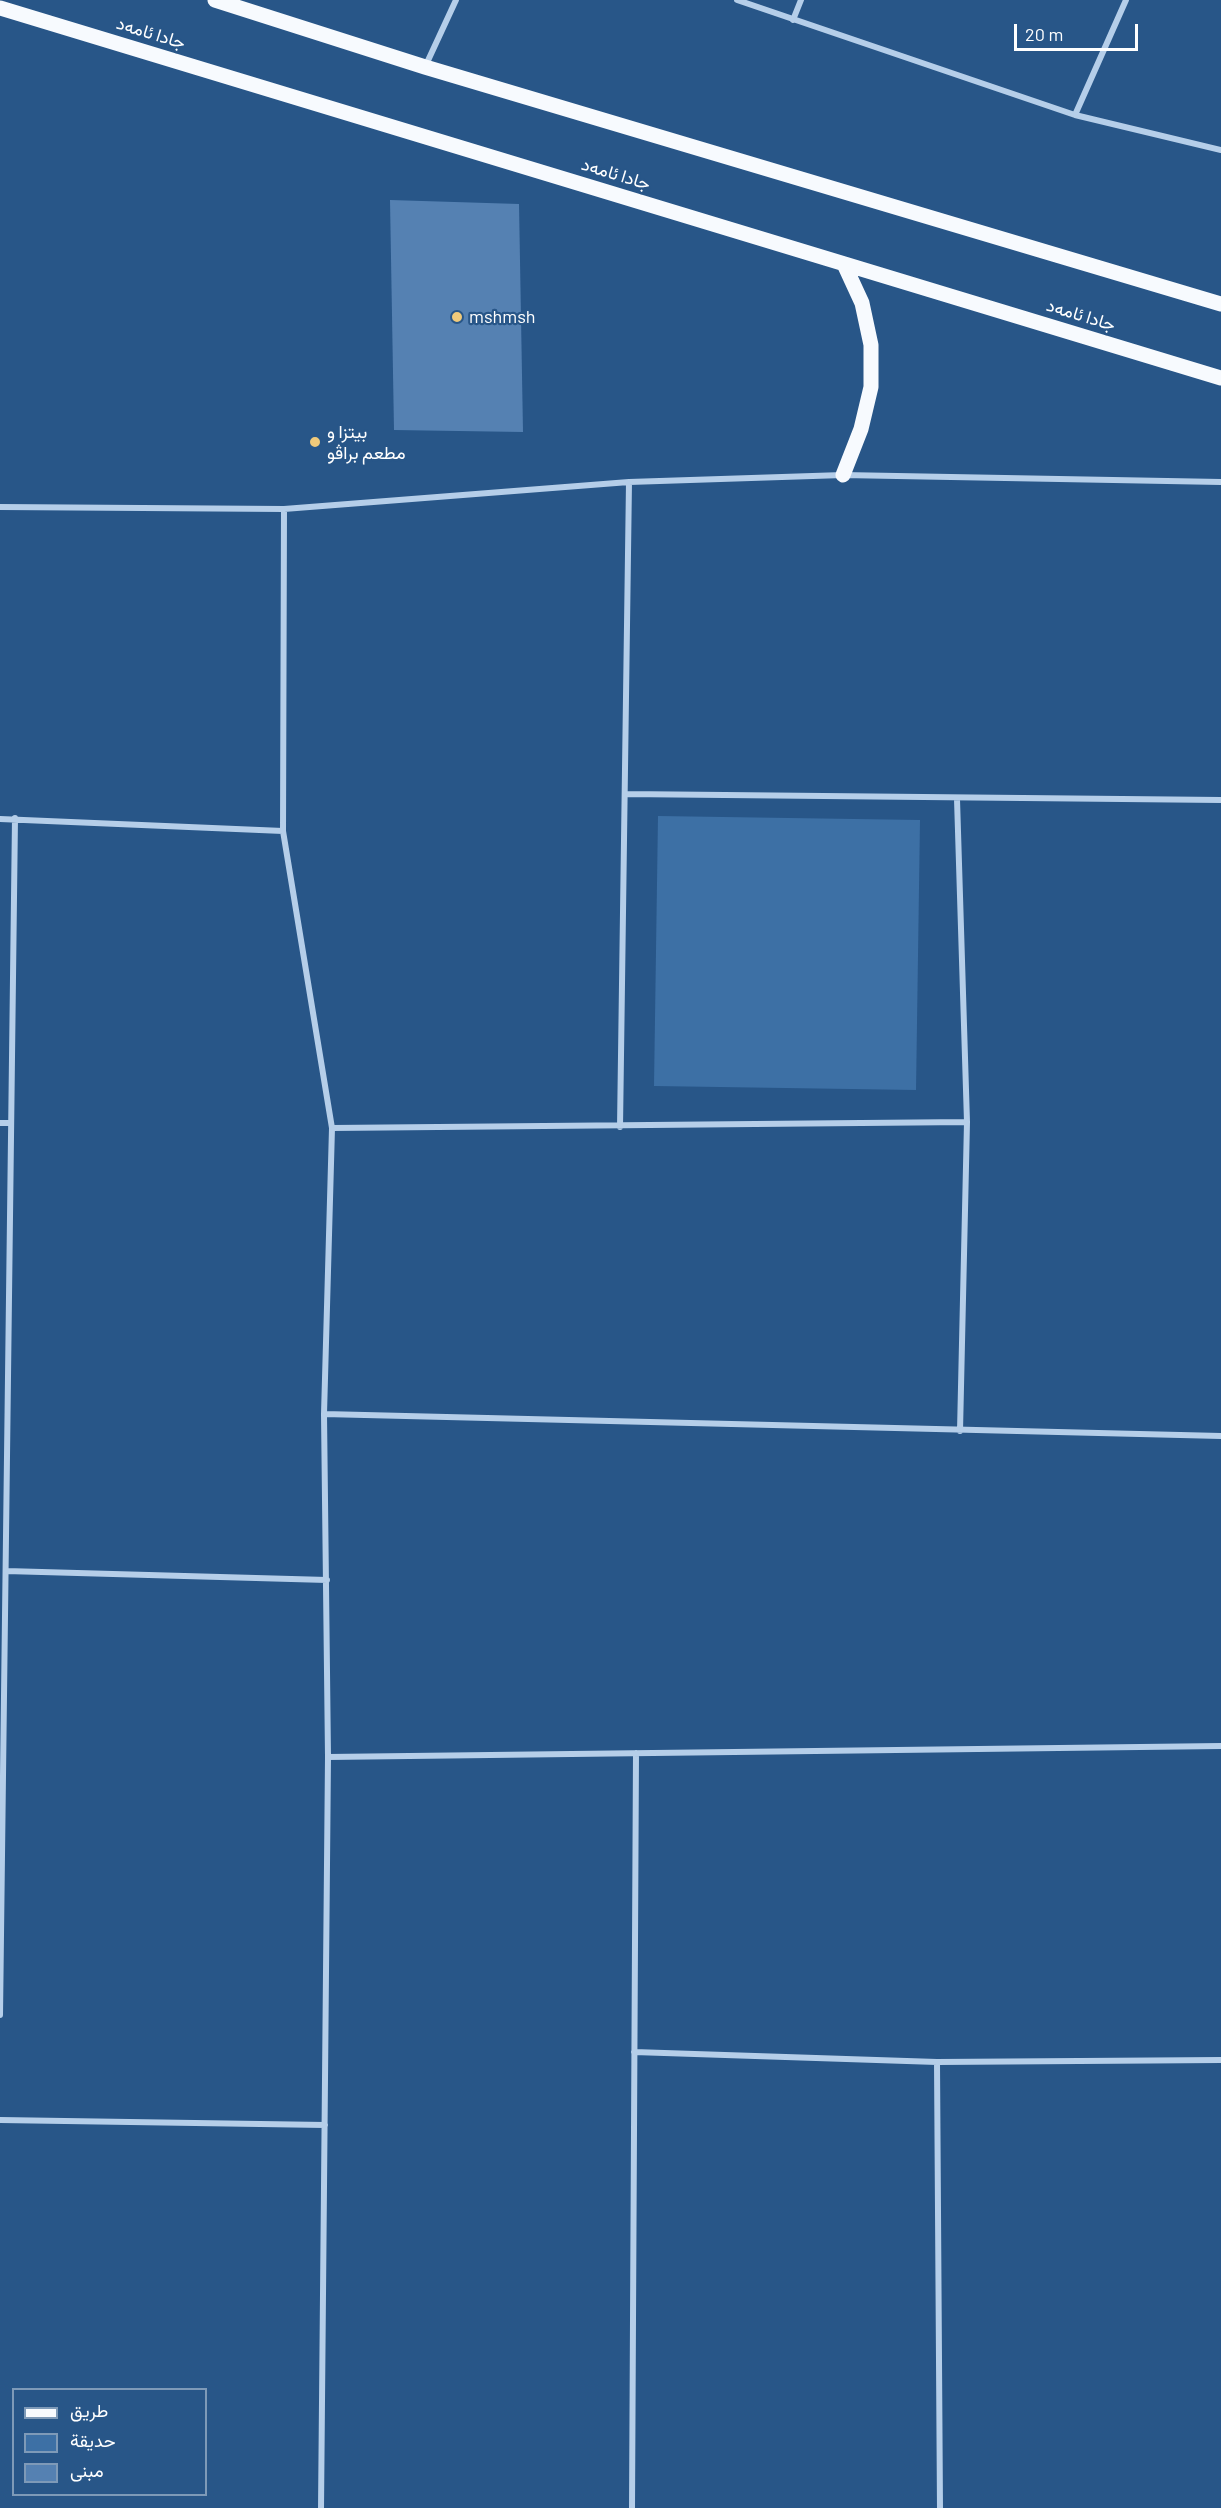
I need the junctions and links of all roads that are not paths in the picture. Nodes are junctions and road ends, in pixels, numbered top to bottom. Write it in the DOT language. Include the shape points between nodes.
graph roads {
  1 [pos="215,0"];
  2 [pos="456,0"];
  3 [pos="737,0"];
  4 [pos="801,0"];
  5 [pos="1126,0"];
  6 [pos="0,8"];
  7 [pos="793,20"];
  8 [pos="425,67"];
  9 [pos="1075,115"];
  10 [pos="1221,150"];
  11 [pos="844,264"];
  12 [pos="1221,304"];
  13 [pos="1221,378"];
  14 [pos="843,475"];
  15 [pos="629,482"];
  16 [pos="1221,482"];
  17 [pos="0,507"];
  18 [pos="284,509"];
  19 [pos="626,794"];
  20 [pos="957,799"];
  21 [pos="1221,800"];
  22 [pos="15,818"];
  23 [pos="0,819"];
  24 [pos="283,831"];
  25 [pos="967,1122"];
  26 [pos="0,1123"];
  27 [pos="11,1123"];
  28 [pos="620,1127"];
  29 [pos="332,1128"];
  30 [pos="324,1414"];
  31 [pos="960,1431"];
  32 [pos="4,1433"];
  33 [pos="1221,1436"];
  34 [pos="6,1571"];
  35 [pos="327,1580"];
  36 [pos="1221,1746"];
  37 [pos="636,1753"];
  38 [pos="2,1755"];
  39 [pos="328,1757"];
  40 [pos="0,2015"];
  41 [pos="634,2052"];
  42 [pos="1221,2060"];
  43 [pos="938,2062"];
  44 [pos="0,2120"];
  45 [pos="325,2125"];
  46 [pos="321,2508"];
  47 [pos="632,2508"];
  48 [pos="940,2508"];
  1 -- 8 [label="main road"];
  2 -- 8 [label="street"];
  3 -- 7 [label="street"];
  4 -- 7 [label="street"];
  5 -- 9 [label="street"];
  6 -- 11 [label="main road, جادا ئامەد"];
  7 -- 9 [label="street"];
  8 -- 12 [label="main road"];
  9 -- 10 [label="street"];
  11 -- 13 [label="main road, جادا ئامەد"];
  11 -- 14 [label="main road" via="862,303 871,345 871,387 861,429"];
  14 -- 15 [label="street"];
  14 -- 16 [label="street"];
  15 -- 18 [label="street"];
  15 -- 19 [label="street"];
  17 -- 18 [label="street"];
  18 -- 24 [label="street"];
  19 -- 20 [label="street"];
  19 -- 28 [label="street"];
  20 -- 21 [label="street"];
  20 -- 25 [label="street"];
  22 -- 23 [label="street"];
  22 -- 24 [label="street"];
  22 -- 27 [label="street"];
  24 -- 29 [label="street"];
  25 -- 28 [label="street"];
  25 -- 31 [label="street"];
  26 -- 27 [label="street"];
  27 -- 32 [label="street"];
  28 -- 29 [label="street"];
  29 -- 30 [label="street"];
  30 -- 31 [label="street"];
  30 -- 35 [label="street"];
  31 -- 33 [label="street"];
  32 -- 34 [label="street"];
  34 -- 35 [label="street"];
  34 -- 38 [label="street"];
  35 -- 39 [label="street"];
  36 -- 37 [label="street"];
  37 -- 39 [label="street"];
  37 -- 41 [label="street"];
  38 -- 40 [label="street"];
  39 -- 45 [label="street"];
  41 -- 43 [label="street"];
  41 -- 47 [label="street"];
  42 -- 43 [label="street"];
  43 -- 48 [label="street"];
  44 -- 45 [label="street"];
  45 -- 46 [label="street"];
}
